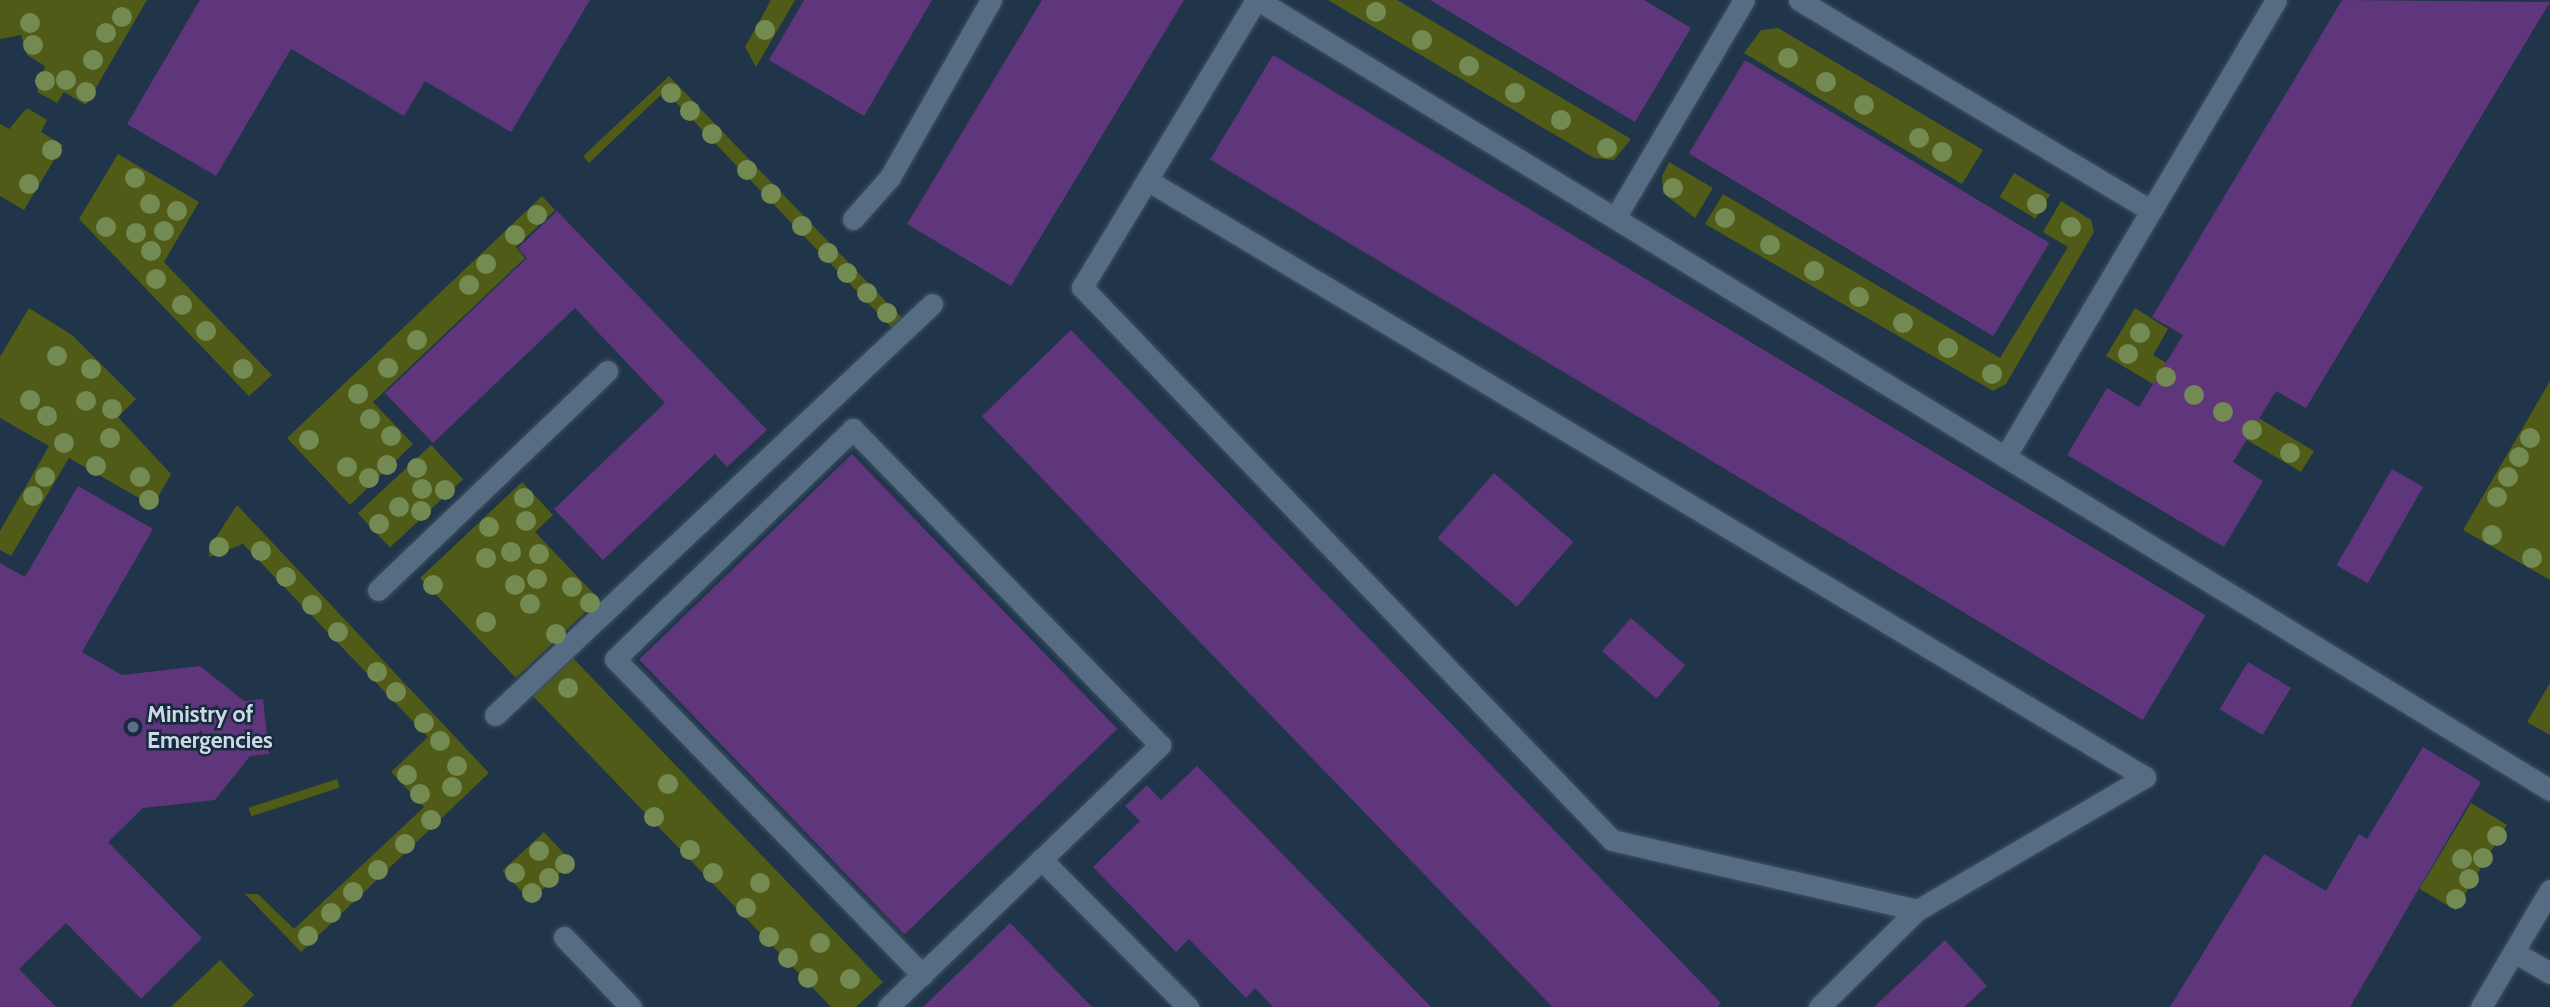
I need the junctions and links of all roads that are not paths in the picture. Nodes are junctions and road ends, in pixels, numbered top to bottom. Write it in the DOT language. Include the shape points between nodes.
graph roads {
  1 [pos="991,0"];
  2 [pos="1257,0"];
  3 [pos="1744,0"];
  4 [pos="1799,0"];
  5 [pos="2276,0"];
  6 [pos="1147,180"];
  7 [pos="2151,211"];
  8 [pos="1615,218"];
  9 [pos="853,219"];
  10 [pos="932,304"];
  11 [pos="607,371"];
  12 [pos="2005,457"];
  13 [pos="378,590"];
  14 [pos="495,715"];
  15 [pos="2550,790"];
  16 [pos="1041,859"];
  17 [pos="2550,890"];
  18 [pos="1917,911"];
  19 [pos="564,937"];
  20 [pos="2514,952"];
  21 [pos="2550,973"];
  22 [pos="922,975"];
  23 [pos="631,1007"];
  24 [pos="888,1007"];
  25 [pos="1188,1007"];
  26 [pos="1819,1007"];
  27 [pos="2481,1007"];
  1 -- 9 [label="lane" via="891,177"];
  2 -- 6 [label="lane"];
  2 -- 8 [label="lane"];
  3 -- 8 [label="lane"];
  4 -- 7 [label="lane"];
  5 -- 7 [label="lane"];
  6 -- 18 [label="lane" via="1082,287 1612,840"];
  6 -- 18 [label="lane" via="2146,777"];
  7 -- 12 [label="lane"];
  8 -- 12 [label="lane"];
  10 -- 14 [label="lane"];
  11 -- 13 [label="lane"];
  12 -- 15 [label="lane"];
  16 -- 22 [label="lane"];
  16 -- 22 [label="lane" via="1160,745 853,429 615,659"];
  16 -- 25 [label="lane"];
  17 -- 20 [label="lane"];
  18 -- 26 [label="lane"];
  19 -- 23 [label="lane"];
  20 -- 21 [label="lane"];
  20 -- 27 [label="lane"];
  22 -- 24 [label="lane"];
}
